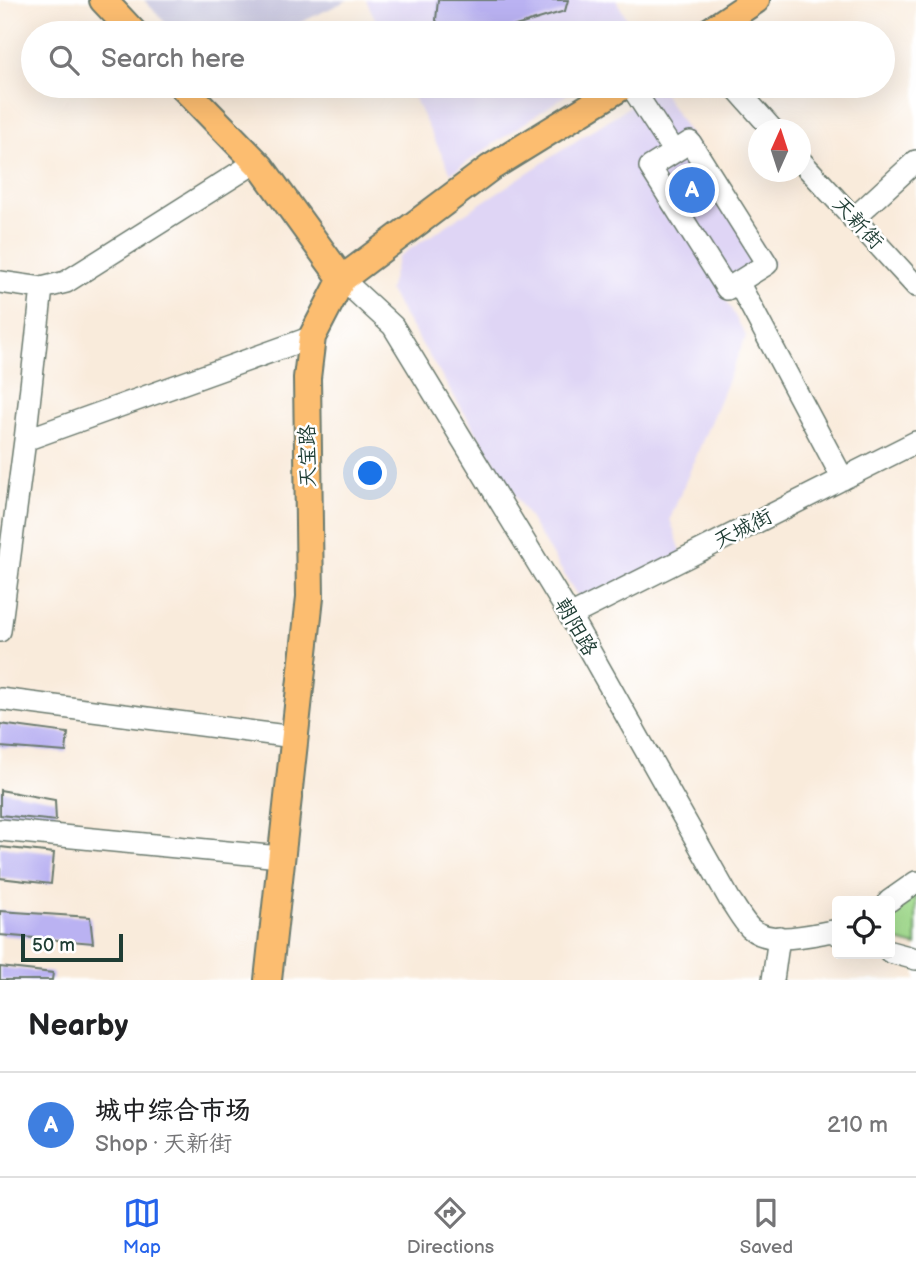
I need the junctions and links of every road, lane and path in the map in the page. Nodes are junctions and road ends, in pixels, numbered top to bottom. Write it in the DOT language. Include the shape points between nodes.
graph roads {
  1 [pos="103,0"];
  2 [pos="756,0"];
  3 [pos="123,21"];
  4 [pos="725,21"];
  5 [pos="194,98"];
  6 [pos="604,98"];
  7 [pos="639,98"];
  8 [pos="745,98"];
  9 [pos="763,119"];
  10 [pos="674,152"];
  11 [pos="916,161"];
  12 [pos="256,162"];
  13 [pos="811,172"];
  14 [pos="853,219"];
  15 [pos="342,279"];
  16 [pos="0,282"];
  17 [pos="738,282"];
  18 [pos="915,282"];
  19 [pos="42,288"];
  20 [pos="312,337"];
  21 [pos="25,440"];
  22 [pos="916,442"];
  23 [pos="843,479"];
  24 [pos="9,492"];
  25 [pos="570,616"];
  26 [pos="0,631"];
  27 [pos="0,699"];
  28 [pos="294,737"];
  29 [pos="0,830"];
  30 [pos="280,857"];
  31 [pos="916,882"];
  32 [pos="895,897"];
  33 [pos="832,932"];
  34 [pos="779,937"];
  35 [pos="895,953"];
  36 [pos="916,959"];
  37 [pos="268,980"];
  38 [pos="773,980"];
  1 -- 3 [label="main road"];
  2 -- 4 [label="main road"];
  5 -- 12 [label="main road"];
  6 -- 15 [label="main road, 天宝路" via="490,168"];
  7 -- 10 [label="street"];
  8 -- 9 [label="street"];
  10 -- 17 [label="street" via="650,167 727,289"];
  10 -- 17 [label="street" via="690,142 767,264"];
  11 -- 14 [label="street"];
  12 -- 15 [label="main road"];
  12 -- 19 [label="street" via="66,282"];
  13 -- 14 [label="street, 天新街"];
  14 -- 18 [label="street, 天新街"];
  15 -- 20 [label="main road, 天宝路"];
  15 -- 25 [label="street, 朝阳路" via="393,326"];
  16 -- 19 [label="street"];
  17 -- 23 [label="street"];
  19 -- 21 [label="street"];
  20 -- 21 [label="street"];
  20 -- 28 [label="main road, 天宝路" via="307,378 310,597"];
  21 -- 24 [label="street"];
  22 -- 23 [label="street, 天城街"];
  23 -- 25 [label="street, 天城街"];
  24 -- 26 [label="street"];
  25 -- 34 [label="street, 朝阳路" via="730,900 749,927"];
  27 -- 28 [label="street"];
  28 -- 30 [label="main road, 天宝路"];
  29 -- 30 [label="street"];
  30 -- 37 [label="main road, 天宝路"];
  31 -- 32 [label="street"];
  33 -- 34 [label="street"];
  34 -- 38 [label="street"];
  35 -- 36 [label="street"];
}
